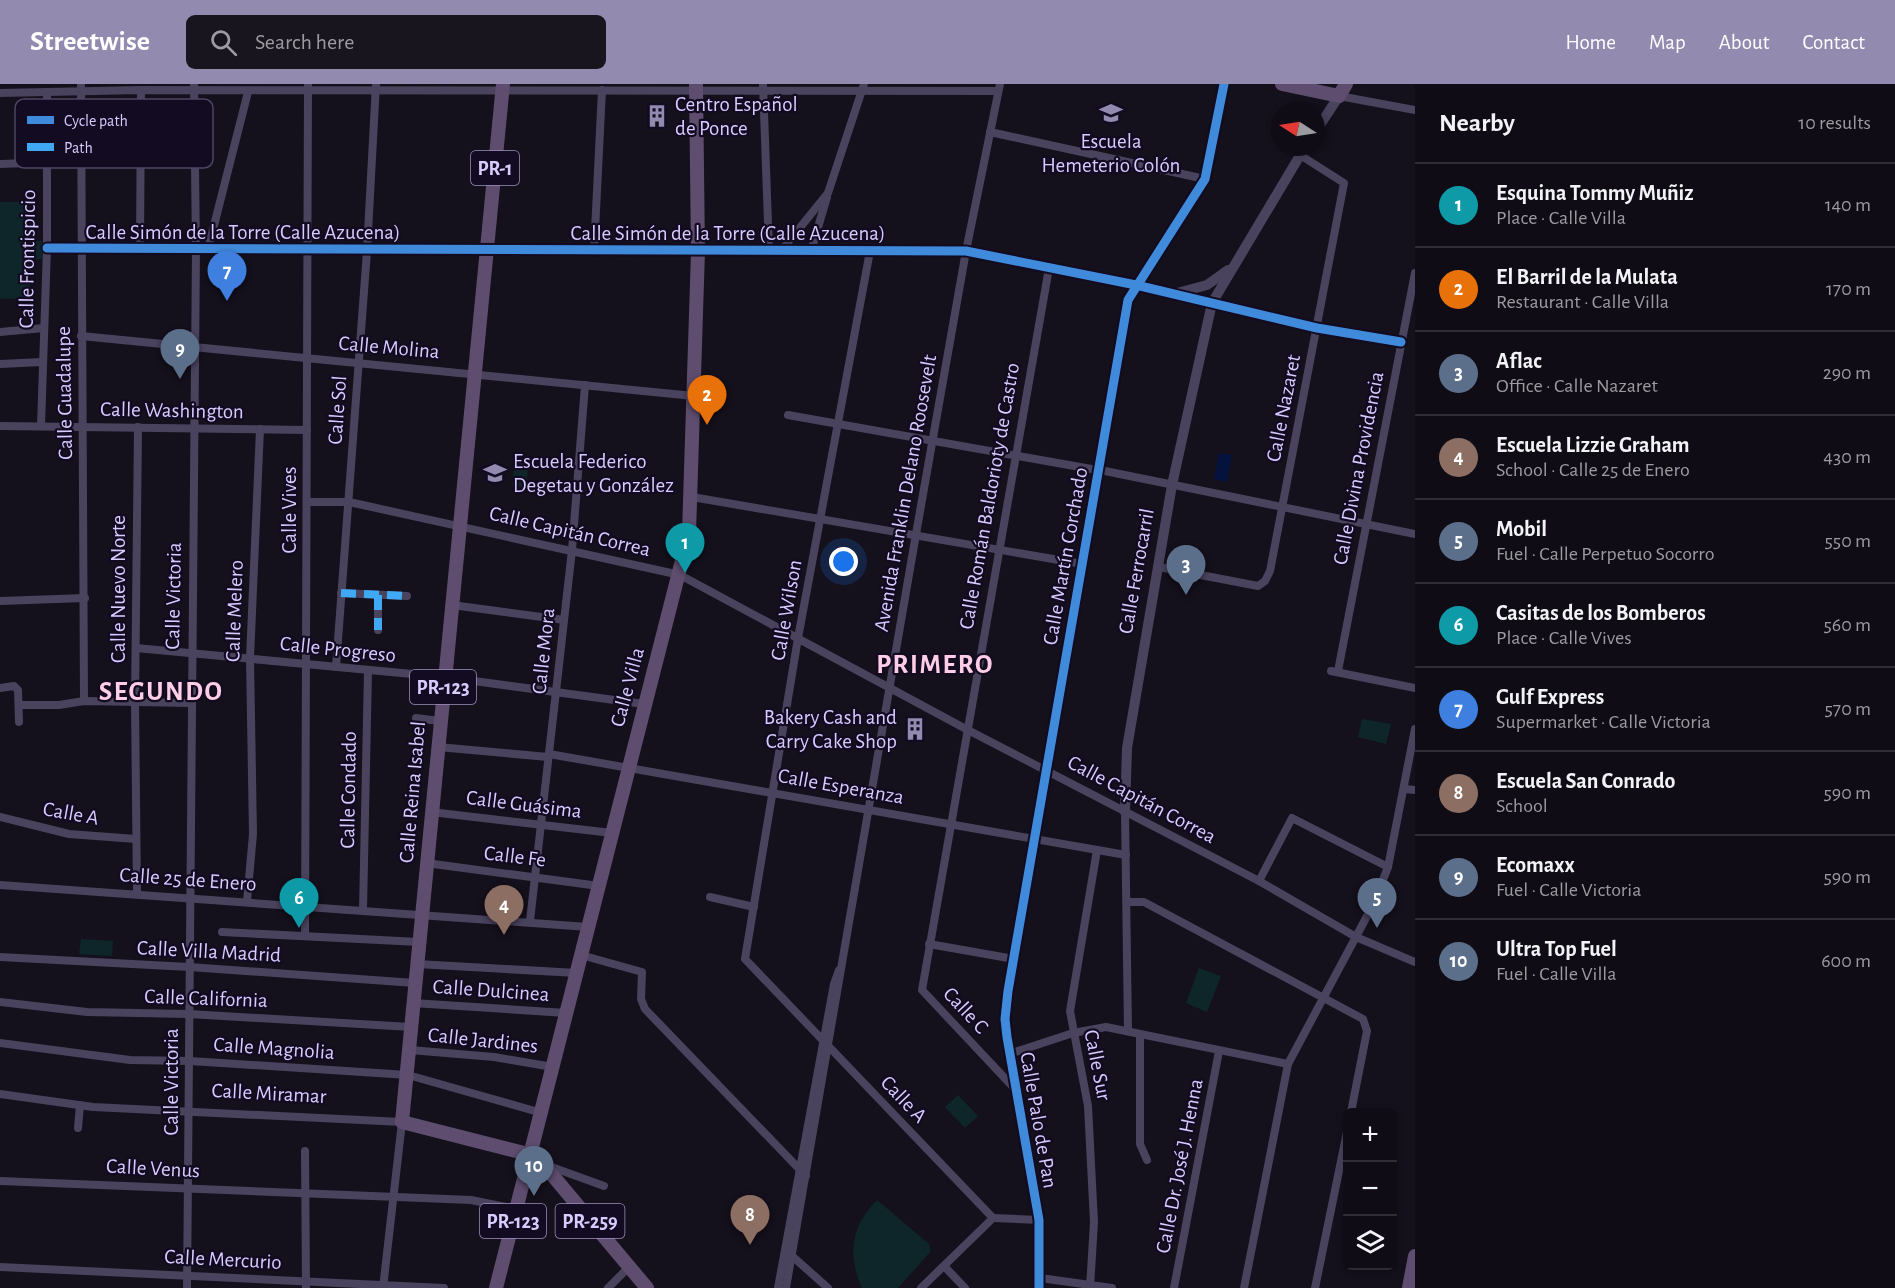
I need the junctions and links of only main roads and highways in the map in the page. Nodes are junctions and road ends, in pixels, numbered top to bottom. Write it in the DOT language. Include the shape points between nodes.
graph roads {
  1 [pos="1282,84"];
  2 [pos="503,87"];
  3 [pos="696,88"];
  4 [pos="1343,90"];
  5 [pos="486,251"];
  6 [pos="402,1122"];
  7 [pos="532,1155"];
  8 [pos="1415,1256"];
  9 [pos="496,1288"];
  10 [pos="647,1288"];
  11 [pos="1409,1288"];
  1 -- 4 [label="main road"];
  2 -- 5 [label="main road, Calle Reina Isabel / PR-1"];
  3 -- 7 [label="main road, Calle Villa / PR-123" via="698,251 689,533"];
  5 -- 6 [label="main road, Calle Reina Isabel / PR-123"];
  6 -- 7 [label="main road, Calle Miramar"];
  7 -- 9 [label="main road, Calle Villa / PR-123"];
  7 -- 10 [label="main road, PR-259"];
  8 -- 11 [label="main road"];
}
